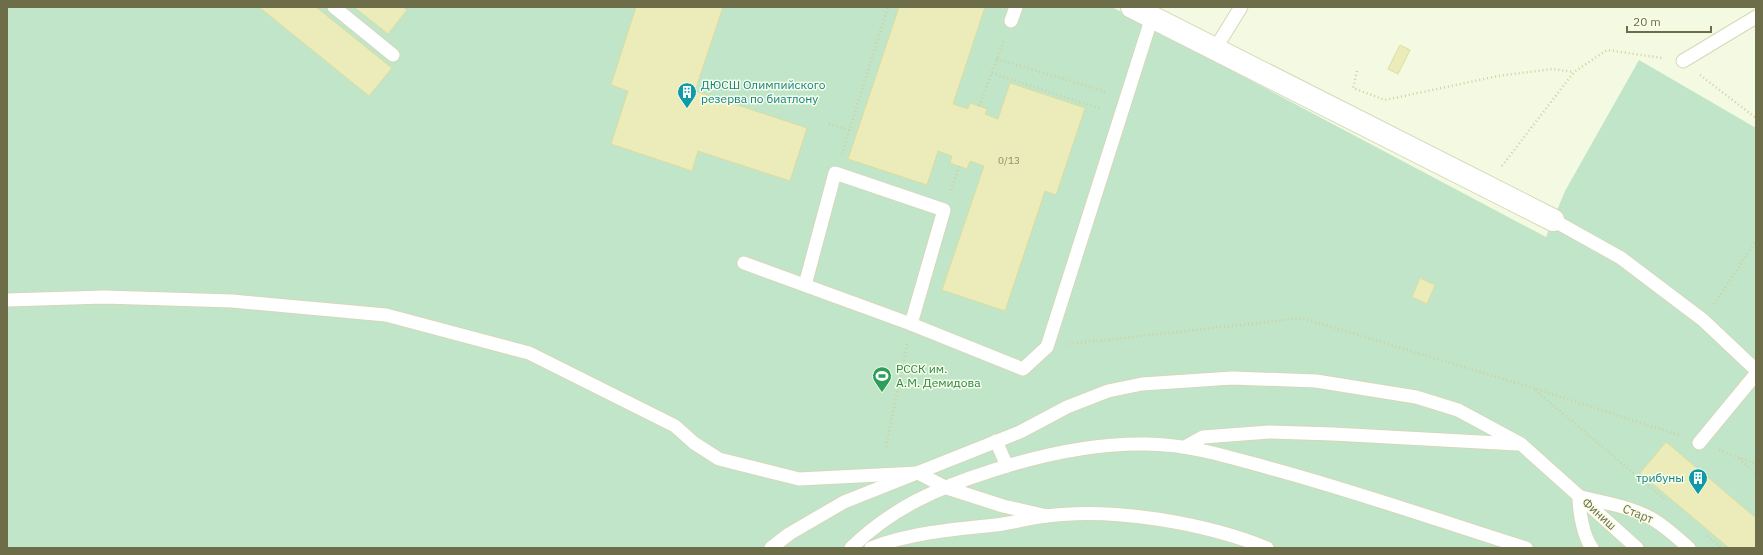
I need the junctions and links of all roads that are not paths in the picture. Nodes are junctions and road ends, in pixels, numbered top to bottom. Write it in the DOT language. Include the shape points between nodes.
graph roads {
  1 [pos="334,7"];
  2 [pos="1016,7"];
  3 [pos="1132,7"];
  4 [pos="1241,7"];
  5 [pos="1756,16"];
  6 [pos="1152,17"];
  7 [pos="1011,21"];
  8 [pos="1215,49"];
  9 [pos="393,55"];
  10 [pos="1682,61"];
  11 [pos="1553,220"];
  12 [pos="744,263"];
  13 [pos="805,285"];
  14 [pos="7,300"];
  15 [pos="911,324"];
  16 [pos="1756,370"];
  17 [pos="1756,374"];
  18 [pos="996,441"];
  19 [pos="1700,443"];
  20 [pos="1521,444"];
  21 [pos="1185,447"];
  22 [pos="1007,466"];
  23 [pos="918,473"];
  24 [pos="947,488"];
  25 [pos="1579,496"];
  26 [pos="1047,516"];
  27 [pos="771,548"];
  28 [pos="851,548"];
  29 [pos="871,548"];
  30 [pos="1266,548"];
  31 [pos="1526,548"];
  32 [pos="1592,548"];
  33 [pos="1637,548"];
  34 [pos="1689,548"];
  1 -- 9 [label="lane"];
  2 -- 7 [label="lane"];
  3 -- 6 [label="street"];
  4 -- 8 [label="lane"];
  5 -- 10 [label="lane"];
  6 -- 8 [label="street"];
  6 -- 15 [label="lane" via="1047,347 1023,369"];
  8 -- 11 [label="street"];
  11 -- 16 [label="lane" via="1621,258 1703,320"];
  12 -- 13 [label="lane"];
  13 -- 15 [label="lane"];
  13 -- 15 [label="lane" via="836,174 944,210"];
  14 -- 23 [label="lane" via="104,297 232,301 386,315 529,353 675,426 694,443 719,459 800,479"];
  17 -- 19 [label="lane"];
  18 -- 20 [label="lane, Финиш" via="1020,432 1067,407 1108,391 1142,384 1232,378 1316,381 1416,397 1458,410"];
  18 -- 22 [label="lane"];
  18 -- 23 [label="lane, Финиш"];
  20 -- 21 [label="lane" via="1269,432 1203,437"];
  20 -- 25 [label="lane, Финиш"];
  21 -- 22 [label="lane" via="1110,444"];
  21 -- 31 [label="lane" via="1308,478"];
  22 -- 24 [label="lane" via="968,478"];
  23 -- 24 [label="lane"];
  23 -- 27 [label="lane, Финиш" via="844,502 789,534"];
  24 -- 26 [label="lane" via="1003,506"];
  24 -- 28 [label="lane" via="926,495 899,510 870,529"];
  25 -- 32 [label="lane" via="1583,525"];
  25 -- 33 [label="lane, Финиш"];
  25 -- 34 [label="lane, Старт" via="1645,515 1660,523"];
  26 -- 29 [label="lane" via="904,539"];
  26 -- 30 [label="lane" via="1110,515 1154,519 1215,531"];
}
